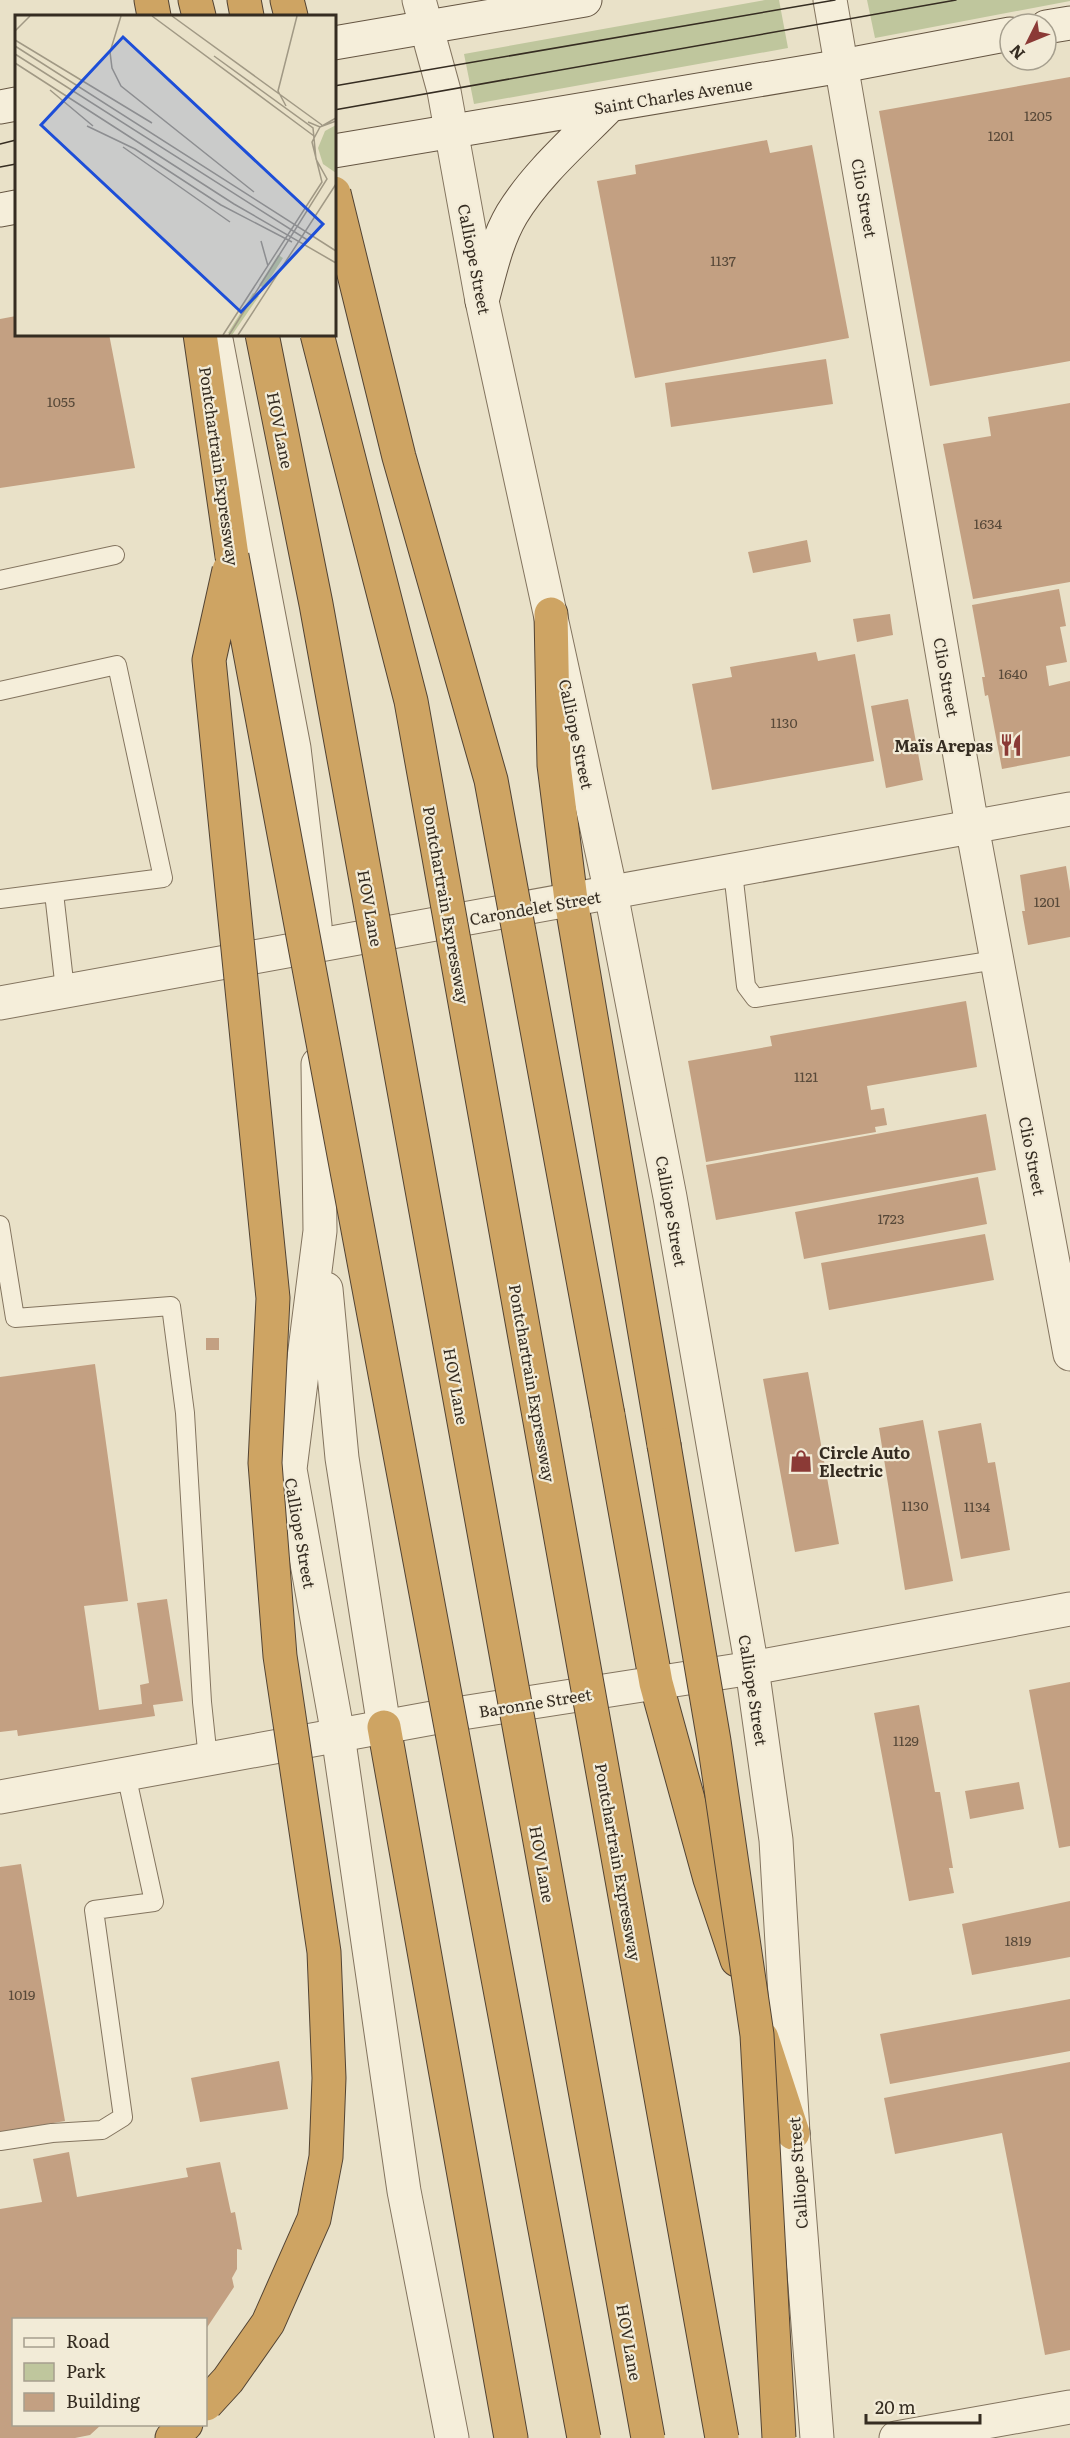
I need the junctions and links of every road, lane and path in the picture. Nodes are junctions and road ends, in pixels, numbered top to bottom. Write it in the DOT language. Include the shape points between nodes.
graph roads {
  1 [pos="145,0"];
  2 [pos="151,0"];
  3 [pos="195,0"];
  4 [pos="244,0"];
  5 [pos="287,0"];
  6 [pos="585,0"];
  7 [pos="830,0"];
  8 [pos="488,9"];
  9 [pos="422,13"];
  10 [pos="149,15"];
  11 [pos="154,15"];
  12 [pos="199,15"];
  13 [pos="247,15"];
  14 [pos="291,15"];
  15 [pos="998,36"];
  16 [pos="336,42"];
  17 [pos="842,66"];
  18 [pos="15,104"];
  19 [pos="610,105"];
  20 [pos="0,107"];
  21 [pos="451,131"];
  22 [pos="336,151"];
  23 [pos="336,201"];
  24 [pos="15,207"];
  25 [pos="0,210"];
  26 [pos="482,301"];
  27 [pos="200,336"];
  28 [pos="215,336"];
  29 [pos="262,336"];
  30 [pos="318,336"];
  31 [pos="115,555"];
  32 [pos="232,556"];
  33 [pos="0,580"];
  34 [pos="551,614"];
  35 [pos="0,691"];
  36 [pos="1070,809"];
  37 [pos="972,826"];
  38 [pos="733,872"];
  39 [pos="54,892"];
  40 [pos="611,893"];
  41 [pos="0,899"];
  42 [pos="571,900"];
  43 [pos="317,947"];
  44 [pos="996,960"];
  45 [pos="65,990"];
  46 [pos="0,1003"];
  47 [pos="0,1225"];
  48 [pos="320,1231"];
  49 [pos="1070,1354"];
  50 [pos="1070,1609"];
  51 [pos="752,1668"];
  52 [pos="656,1683"];
  53 [pos="384,1727"];
  54 [pos="338,1735"];
  55 [pos="208,1759"];
  56 [pos="126,1774"];
  57 [pos="0,1797"];
  58 [pos="793,2133"];
  59 [pos="0,2141"];
  60 [pos="207,2403"];
  61 [pos="1070,2407"];
  62 [pos="184,2426"];
  63 [pos="172,2438"];
  64 [pos="452,2438"];
  65 [pos="511,2438"];
  66 [pos="584,2438"];
  67 [pos="648,2438"];
  68 [pos="722,2438"];
  69 [pos="779,2438"];
  70 [pos="817,2438"];
  71 [pos="896,2438"];
  1 -- 10 [label="street"];
  2 -- 11 [label="highway"];
  3 -- 12 [label="highway"];
  4 -- 13 [label="highway"];
  5 -- 14 [label="highway"];
  6 -- 8 [label="street"];
  7 -- 17 [label="street, Clio Street"];
  8 -- 9 [label="street"];
  9 -- 16 [label="street"];
  9 -- 21 [label="street, Calliope Street"];
  15 -- 17 [label="street, Saint Charles Avenue"];
  17 -- 19 [label="street, Saint Charles Avenue"];
  17 -- 37 [label="street, Clio Street"];
  18 -- 20 [label="street"];
  19 -- 21 [label="street, Saint Charles Avenue"];
  19 -- 26 [label="street" via="538,180 511,215 496,248"];
  21 -- 22 [label="street, Saint Charles Avenue"];
  21 -- 26 [label="street, Calliope Street"];
  23 -- 52 [label="highway, bridge" via="399,457 491,780"];
  24 -- 25 [label="street"];
  26 -- 34 [label="street, Calliope Street"];
  27 -- 32 [label="highway, Pontchartrain Expressway"];
  28 -- 43 [label="street, Calliope Street" via="294,748"];
  29 -- 67 [label="highway, HOV Lane, bridge" via="320,628"];
  30 -- 68 [label="highway, Pontchartrain Expressway, bridge" via="411,701"];
  31 -- 33 [label="lane"];
  32 -- 60 [label="highway, bridge" via="209,660 273,1298 265,1463 280,1656 324,1952 329,2078 326,2157 314,2219 268,2324"];
  32 -- 66 [label="highway, Pontchartrain Expressway, bridge"];
  34 -- 40 [label="street, Calliope Street"];
  34 -- 42 [label="highway" via="554,765"];
  35 -- 39 [label="lane" via="117,665 163,878"];
  36 -- 37 [label="street, Carondelet Street"];
  37 -- 38 [label="street, Carondelet Street"];
  37 -- 44 [label="street, Clio Street"];
  38 -- 40 [label="street, Carondelet Street"];
  38 -- 44 [label="lane" via="746,987 755,998"];
  39 -- 41 [label="lane"];
  39 -- 45 [label="lane"];
  40 -- 42 [label="street, Carondelet Street"];
  40 -- 51 [label="street, Calliope Street"];
  42 -- 43 [label="street, Carondelet Street"];
  42 -- 69 [label="highway, bridge" via="714,1741 757,2035"];
  43 -- 45 [label="street, Carondelet Street"];
  43 -- 48 [label="street, Calliope Street"];
  44 -- 49 [label="street, Clio Street"];
  45 -- 46 [label="street, Carondelet Street"];
  47 -- 55 [label="lane" via="15,1318 171,1306 184,1413"];
  48 -- 53 [label="street, Calliope Street" via="342,1458"];
  48 -- 54 [label="street, Calliope Street" via="290,1469"];
  50 -- 51 [label="street, Baronne Street"];
  51 -- 52 [label="street, Baronne Street"];
  51 -- 58 [label="street, Calliope Street" via="776,1840"];
  52 -- 53 [label="street, Baronne Street"];
  52 -- 58 [label="highway" via="710,1879"];
  53 -- 54 [label="street, Baronne Street"];
  53 -- 65 [label="highway"];
  54 -- 55 [label="street, Baronne Street"];
  54 -- 64 [label="street, Calliope Street" via="404,2191"];
  55 -- 56 [label="street, Baronne Street"];
  56 -- 57 [label="street, Baronne Street"];
  56 -- 59 [label="lane" via="154,1902 94,1910 123,2117 102,2130"];
  58 -- 70 [label="street, Calliope Street"];
  61 -- 71 [label="street"];
  62 -- 63 [label="highway"];
}
